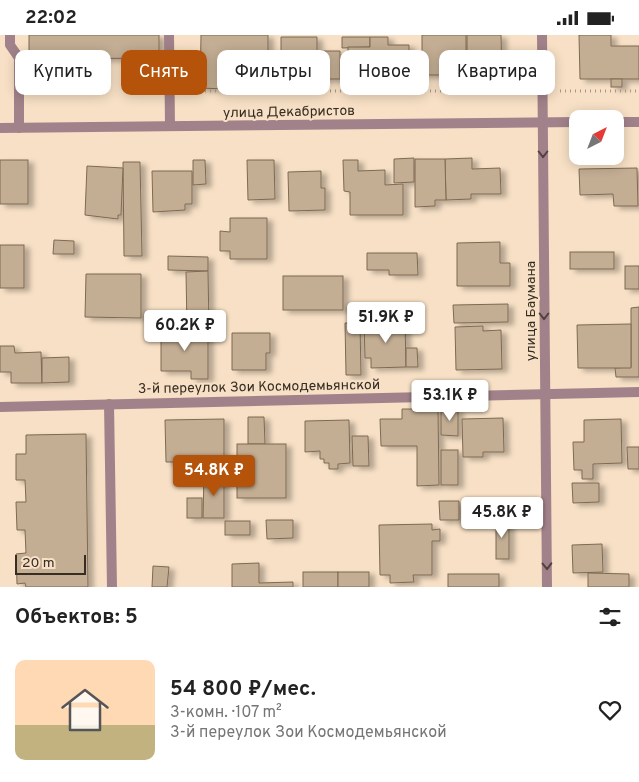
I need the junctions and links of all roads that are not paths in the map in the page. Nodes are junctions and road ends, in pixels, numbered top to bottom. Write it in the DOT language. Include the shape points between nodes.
graph roads {
  1 [pos="10,35"];
  2 [pos="169,35"];
  3 [pos="542,35"];
  4 [pos="542,122"];
  5 [pos="569,122"];
  6 [pos="624,122"];
  7 [pos="639,122"];
  8 [pos="170,126"];
  9 [pos="0,128"];
  10 [pos="19,128"];
  11 [pos="639,392"];
  12 [pos="545,393"];
  13 [pos="109,404"];
  14 [pos="0,407"];
  15 [pos="112,587"];
  16 [pos="547,587"];
  1 -- 10 [label="street" via="10,45 19,58"];
  2 -- 8 [label="street"];
  3 -- 4 [label="street, улица Баумана"];
  4 -- 5 [label="street, улица Декабристов"];
  4 -- 8 [label="street, улица Декабристов"];
  4 -- 12 [label="street, улица Баумана, one-way"];
  6 -- 7 [label="street"];
  8 -- 10 [label="street, улица Декабристов"];
  9 -- 10 [label="street, улица Декабристов"];
  11 -- 12 [label="street, 3-й переулок Зои Космодемьянской"];
  12 -- 13 [label="street, 3-й переулок Зои Космодемьянской"];
  12 -- 16 [label="street, улица Баумана, one-way"];
  13 -- 14 [label="street, 3-й переулок Зои Космодемьянской"];
  13 -- 15 [label="street"];
}
